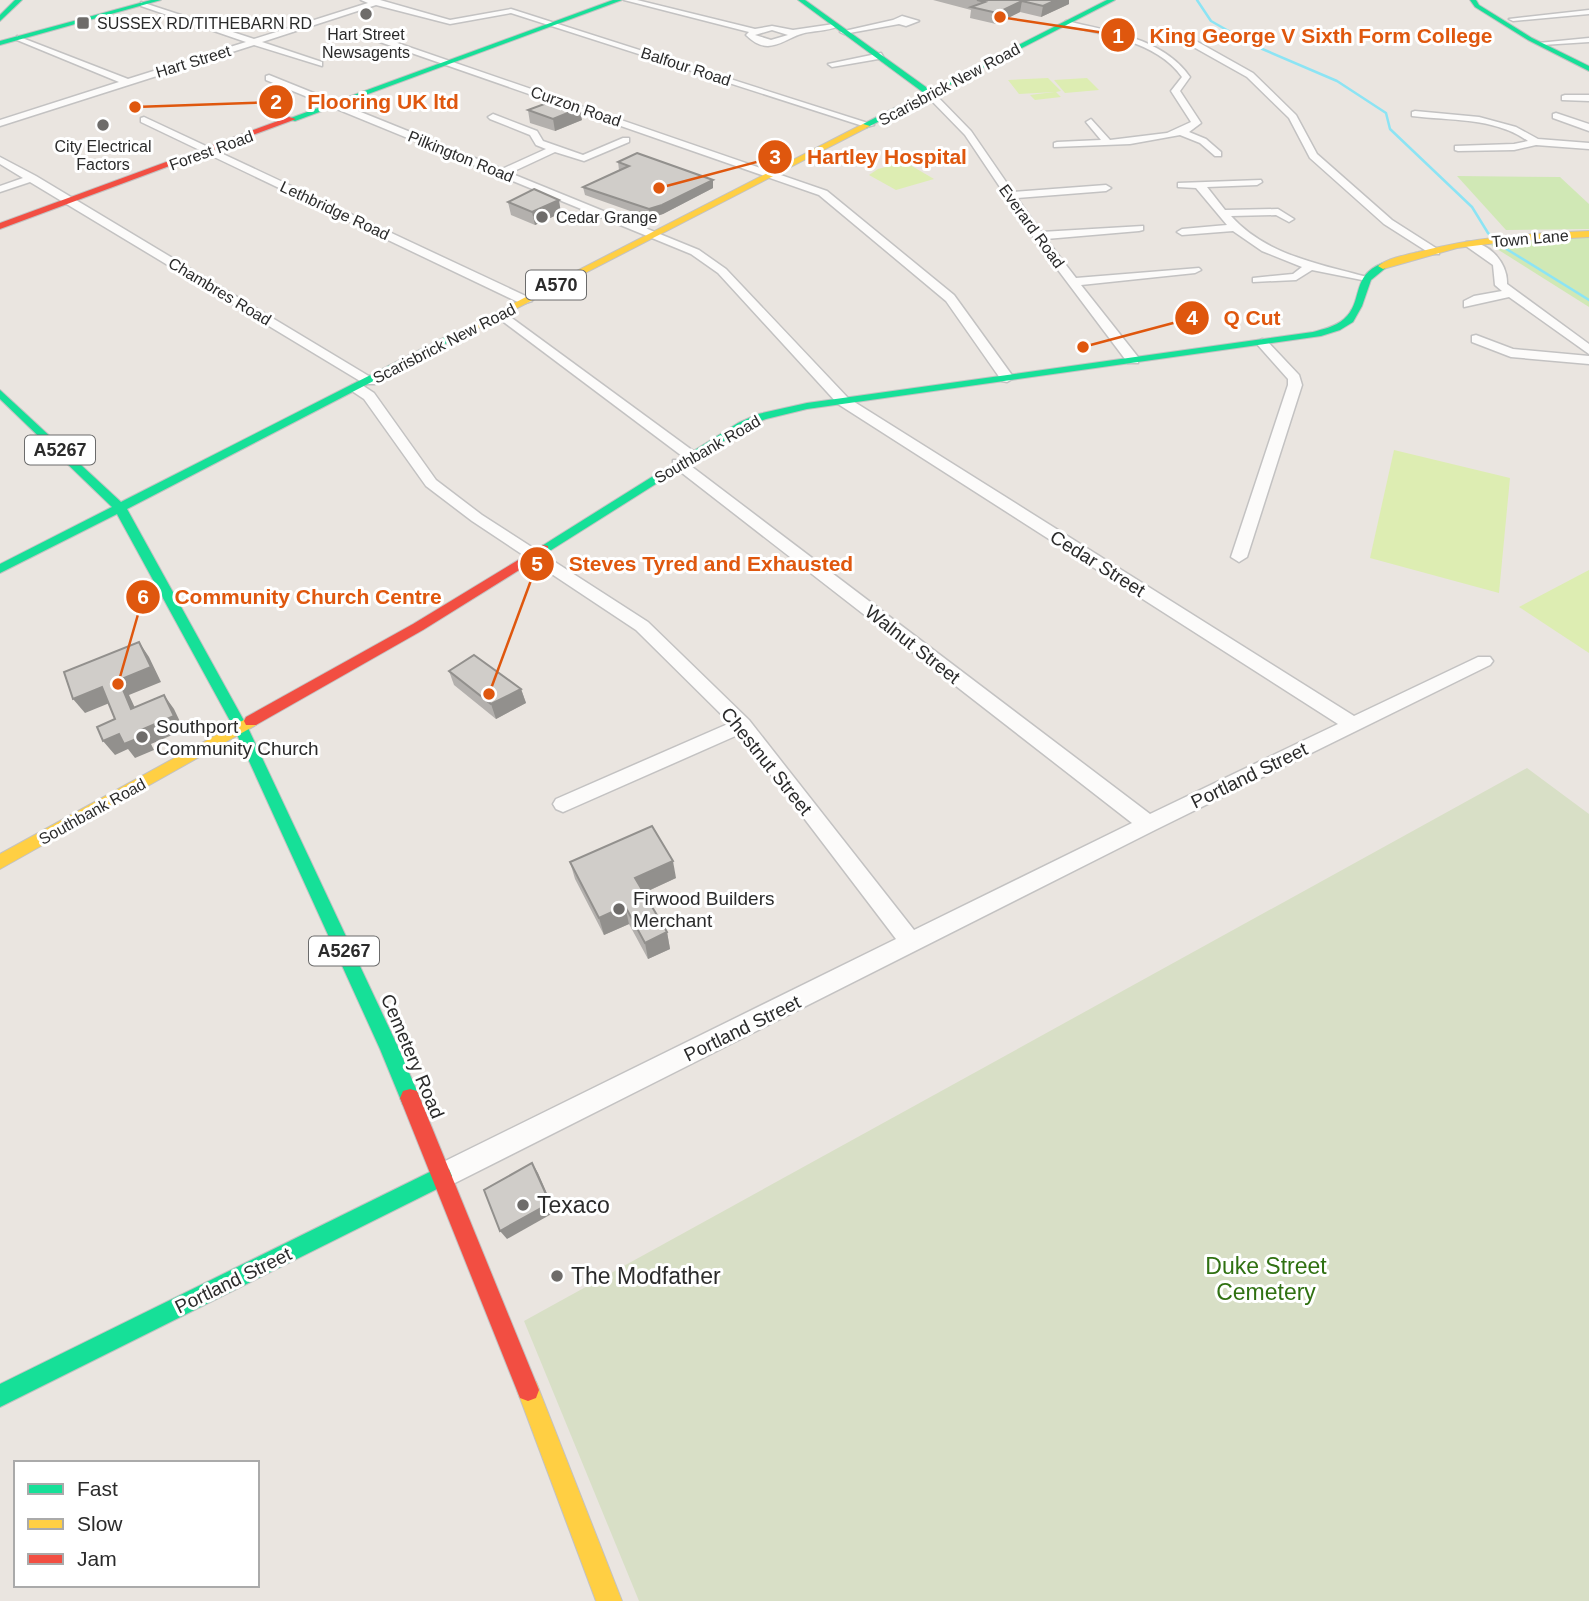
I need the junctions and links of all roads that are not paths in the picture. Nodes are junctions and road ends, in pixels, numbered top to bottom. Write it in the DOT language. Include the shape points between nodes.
graph roads {
  1 [pos="19,0"];
  2 [pos="365,0"];
  3 [pos="386,0"];
  4 [pos="619,0"];
  5 [pos="628,0"];
  6 [pos="802,0"];
  7 [pos="1112,0"];
  8 [pos="1473,0"];
  9 [pos="151,2"];
  10 [pos="375,3"];
  11 [pos="1589,12"];
  12 [pos="0,19"];
  13 [pos="1513,19"];
  14 [pos="898,22"];
  15 [pos="1066,23"];
  16 [pos="555,24"];
  17 [pos="839,29"];
  18 [pos="755,31"];
  19 [pos="792,33"];
  20 [pos="20,38"];
  21 [pos="380,39"];
  22 [pos="1589,40"];
  23 [pos="255,42"];
  24 [pos="0,43"];
  25 [pos="1193,43"];
  26 [pos="1542,43"];
  27 [pos="881,56"];
  28 [pos="449,62"];
  29 [pos="319,64"];
  30 [pos="832,64"];
  31 [pos="1589,69"];
  32 [pos="269,78"];
  33 [pos="127,82"];
  34 [pos="930,94"];
  35 [pos="1564,98"];
  36 [pos="1589,98"];
  37 [pos="334,104"];
  38 [pos="1415,114"];
  39 [pos="1556,116"];
  40 [pos="493,117"];
  41 [pos="144,120"];
  42 [pos="1091,122"];
  43 [pos="0,123"];
  44 [pos="869,125"];
  45 [pos="1589,128"];
  46 [pos="1181,132"];
  47 [pos="626,140"];
  48 [pos="1107,142"];
  49 [pos="1536,142"];
  50 [pos="1057,145"];
  51 [pos="1589,146"];
  52 [pos="1458,148"];
  53 [pos="554,149"];
  54 [pos="210,150"];
  55 [pos="1218,154"];
  56 [pos="0,160"];
  57 [pos="502,173"];
  58 [pos="772,174"];
  59 [pos="32,178"];
  60 [pos="1257,182"];
  61 [pos="1199,184"];
  62 [pos="1182,185"];
  63 [pos="1106,188"];
  64 [pos="0,189"];
  65 [pos="1009,195"];
  66 [pos="69,202"];
  67 [pos="1224,213"];
  68 [pos="1289,219"];
  69 [pos="2,224"];
  70 [pos="1139,228"];
  71 [pos="1235,228"];
  72 [pos="1181,232"];
  73 [pos="1589,234"];
  74 [pos="653,235"];
  75 [pos="1038,236"];
  76 [pos="1486,242"];
  77 [pos="1435,252"];
  78 [pos="1310,266"];
  79 [pos="1195,270"];
  80 [pos="1363,279"];
  81 [pos="1257,280"];
  82 [pos="1073,282"];
  83 [pos="1511,293"];
  84 [pos="526,301"];
  85 [pos="1468,304"];
  86 [pos="501,314"];
  87 [pos="1476,340"];
  88 [pos="1262,343"];
  89 [pos="1589,350"];
  90 [pos="1133,360"];
  91 [pos="1589,360"];
  92 [pos="1007,378"];
  93 [pos="364,384"];
  94 [pos="0,393"];
  95 [pos="843,401"];
  96 [pos="685,459"];
  97 [pos="120,508"];
  98 [pos="533,553"];
  99 [pos="1239,557"];
  100 [pos="0,569"];
  101 [pos="1483,662"];
  102 [pos="1352,724"];
  103 [pos="743,725"];
  104 [pos="241,728"];
  105 [pos="563,804"];
  106 [pos="1148,824"];
  107 [pos="0,862"];
  108 [pos="911,943"];
  109 [pos="442,1176"];
  110 [pos="0,1396"];
  111 [pos="608,1601"];
  1 -- 12 [label="main road"];
  2 -- 10 [label="street"];
  3 -- 10 [label="street, Hart Street"];
  4 -- 16 [label="main road, Forest Road"];
  5 -- 18 [label="street"];
  6 -- 17 [label="main road"];
  7 -- 15 [label="main road, Scarisbrick New Road / A570"];
  8 -- 26 [label="main road"];
  9 -- 20 [label="main road"];
  9 -- 23 [label="street"];
  10 -- 16 [label="street, Balfour Road" via="450,22 472,20 498,8"];
  10 -- 23 [label="street, Hart Street"];
  11 -- 13 [label="street"];
  14 -- 17 [label="street"];
  15 -- 34 [label="main road, Scarisbrick New Road / A570"];
  15 -- 46 [label="street" via="1139,43 1185,73 1175,91 1196,122"];
  16 -- 28 [label="main road, Forest Road"];
  16 -- 44 [label="street, Balfour Road"];
  17 -- 19 [label="street"];
  17 -- 27 [label="main road"];
  18 -- 19 [label="street"];
  18 -- 19 [label="street" via="751,38 767,42 788,40"];
  20 -- 24 [label="main road"];
  20 -- 33 [label="street"];
  21 -- 28 [label="street, Curzon Road"];
  22 -- 26 [label="street"];
  23 -- 29 [label="street"];
  23 -- 33 [label="street, Hart Street"];
  25 -- 77 [label="street" via="1250,75 1293,117 1313,156 1381,217"];
  26 -- 31 [label="main road"];
  27 -- 30 [label="street"];
  27 -- 34 [label="main road"];
  28 -- 37 [label="main road, Forest Road"];
  28 -- 58 [label="street, Curzon Road"];
  32 -- 37 [label="street, Pilkington Road"];
  33 -- 43 [label="street, Hart Street"];
  34 -- 44 [label="main road, Scarisbrick New Road / A570"];
  34 -- 65 [label="street, Everard Road" via="968,133"];
  35 -- 36 [label="street"];
  37 -- 54 [label="main road, Forest Road"];
  37 -- 57 [label="street, Pilkington Road"];
  38 -- 49 [label="street" via="1473,118 1513,128"];
  39 -- 45 [label="street"];
  40 -- 53 [label="street" via="534,133 539,143"];
  41 -- 54 [label="street, Lethbridge Road"];
  42 -- 48 [label="street"];
  44 -- 58 [label="main road, Scarisbrick New Road / A570"];
  46 -- 48 [label="street"];
  46 -- 55 [label="street" via="1203,141"];
  47 -- 53 [label="street" via="584,158"];
  48 -- 50 [label="street"];
  49 -- 51 [label="street"];
  49 -- 52 [label="street"];
  53 -- 57 [label="street"];
  54 -- 66 [label="main road, Forest Road"];
  54 -- 84 [label="street, Lethbridge Road"];
  56 -- 59 [label="street, Chambres Road"];
  57 -- 74 [label="street, Pilkington Road"];
  58 -- 74 [label="main road, Scarisbrick New Road / A570"];
  58 -- 92 [label="street, Curzon Road" via="822,193 950,298"];
  59 -- 64 [label="street"];
  59 -- 66 [label="street, Chambres Road"];
  60 -- 61 [label="street"];
  61 -- 62 [label="street"];
  61 -- 67 [label="street"];
  63 -- 65 [label="street"];
  65 -- 75 [label="street, Everard Road"];
  66 -- 69 [label="main road, Forest Road"];
  66 -- 93 [label="street, Chambres Road"];
  67 -- 68 [label="street" via="1278,212"];
  67 -- 71 [label="street"];
  70 -- 75 [label="street"];
  71 -- 72 [label="street"];
  71 -- 78 [label="street" via="1257,245"];
  73 -- 76 [label="main road, Town Lane"];
  74 -- 84 [label="main road, Scarisbrick New Road / A570"];
  74 -- 95 [label="street, Pilkington Road" via="695,252 722,271"];
  75 -- 82 [label="street, Everard Road"];
  76 -- 77 [label="main road"];
  76 -- 83 [label="street" via="1504,271 1501,285"];
  77 -- 80 [label="main road" via="1381,267"];
  78 -- 80 [label="street"];
  78 -- 81 [label="street" via="1296,277"];
  79 -- 82 [label="street"];
  80 -- 88 [label="main road, Southbank Road" via="1352,317 1343,325"];
  82 -- 90 [label="street, Everard Road"];
  83 -- 85 [label="street"];
  83 -- 89 [label="street"];
  84 -- 86 [label="main road, Scarisbrick New Road / A570"];
  86 -- 93 [label="main road, Scarisbrick New Road / A570"];
  86 -- 96 [label="street, Walnut Street"];
  87 -- 91 [label="street" via="1511,353"];
  88 -- 90 [label="main road, Southbank Road"];
  88 -- 99 [label="street" via="1295,384"];
  90 -- 92 [label="main road, Southbank Road"];
  92 -- 95 [label="main road, Southbank Road"];
  93 -- 97 [label="main road, Scarisbrick New Road / A570"];
  93 -- 98 [label="street, Chambres Road" via="431,483"];
  94 -- 97 [label="main road, A5267"];
  95 -- 96 [label="main road, Southbank Road" via="762,416"];
  95 -- 102 [label="street, Cedar Street"];
  96 -- 98 [label="main road, Southbank Road"];
  96 -- 106 [label="street, Walnut Street"];
  97 -- 100 [label="main road, Scarisbrick New Road / A570"];
  97 -- 104 [label="main road, Cemetery Road / A5267"];
  98 -- 103 [label="street, Chestnut Street" via="642,626"];
  98 -- 104 [label="main road, Southbank Road" via="418,627"];
  101 -- 102 [label="street, Portland Street"];
  102 -- 106 [label="street, Portland Street"];
  103 -- 105 [label="street"];
  103 -- 108 [label="street, Chestnut Street"];
  104 -- 107 [label="main road, Southbank Road"];
  104 -- 109 [label="main road, Cemetery Road / A5267" via="388,1047"];
  106 -- 108 [label="street, Portland Street"];
  108 -- 109 [label="street, Portland Street"];
  109 -- 110 [label="main road, Portland Street"];
  109 -- 111 [label="main road, Cemetery Road / A5267"];
}
